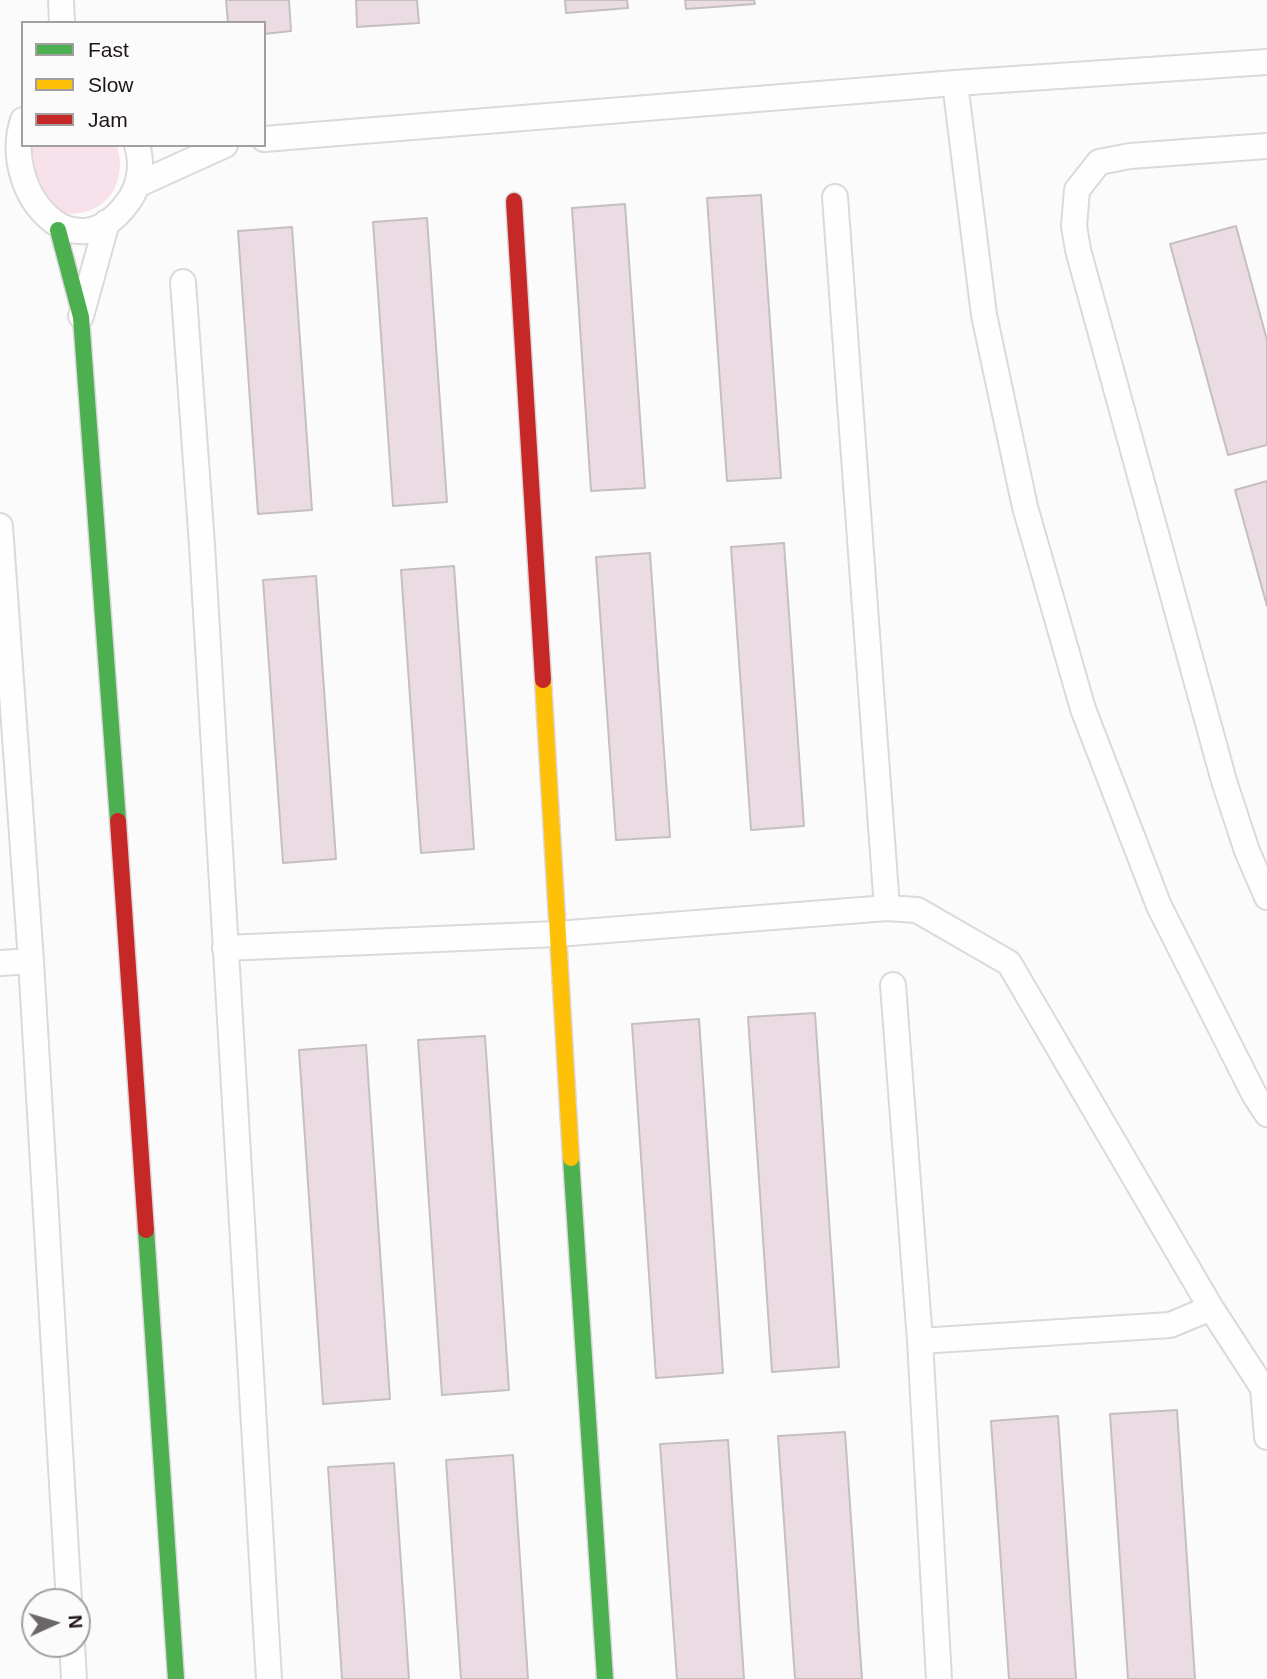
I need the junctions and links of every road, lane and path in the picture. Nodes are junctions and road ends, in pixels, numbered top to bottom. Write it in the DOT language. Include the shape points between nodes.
graph roads {
  1 [pos="61,0"];
  2 [pos="62,21"];
  3 [pos="1267,62"];
  4 [pos="955,83"];
  5 [pos="11,136"];
  6 [pos="266,139"];
  7 [pos="1267,146"];
  8 [pos="137,147"];
  9 [pos="221,147"];
  10 [pos="137,185"];
  11 [pos="835,197"];
  12 [pos="514,201"];
  13 [pos="107,222"];
  14 [pos="58,230"];
  15 [pos="183,282"];
  16 [pos="81,317"];
  17 [pos="0,526"];
  18 [pos="1267,897"];
  19 [pos="887,908"];
  20 [pos="557,934"];
  21 [pos="225,948"];
  22 [pos="31,961"];
  23 [pos="0,963"];
  24 [pos="893,985"];
  25 [pos="1267,1114"];
  26 [pos="1211,1308"];
  27 [pos="920,1341"];
  28 [pos="1267,1437"];
  29 [pos="68,1588"];
  30 [pos="73,1658"];
  31 [pos="74,1679"];
  32 [pos="176,1679"];
  33 [pos="269,1679"];
  34 [pos="605,1679"];
  35 [pos="939,1679"];
  1 -- 2 [label="street"];
  3 -- 4 [label="street"];
  4 -- 6 [label="street"];
  4 -- 25 [label="street" via="984,315 1025,508 1083,709 1159,906"];
  5 -- 14 [label="street" via="7,174 14,204"];
  7 -- 18 [label="street" via="1098,162 1077,190 1074,226 1224,781"];
  8 -- 10 [label="street"];
  9 -- 10 [label="street"];
  10 -- 13 [label="street" via="125,206"];
  11 -- 19 [label="street"];
  12 -- 20 [label="street"];
  13 -- 14 [label="street" via="75,232"];
  13 -- 16 [label="street"];
  14 -- 16 [label="street"];
  15 -- 21 [label="street"];
  16 -- 32 [label="street"];
  17 -- 22 [label="street"];
  19 -- 20 [label="street"];
  19 -- 26 [label="street" via="917,910 1009,963"];
  20 -- 21 [label="street"];
  20 -- 34 [label="street"];
  21 -- 33 [label="street"];
  22 -- 23 [label="street"];
  22 -- 29 [label="street"];
  24 -- 27 [label="street"];
  26 -- 27 [label="street" via="1170,1325"];
  26 -- 28 [label="street" via="1264,1388"];
  27 -- 35 [label="street"];
  30 -- 31 [label="street"];
}
